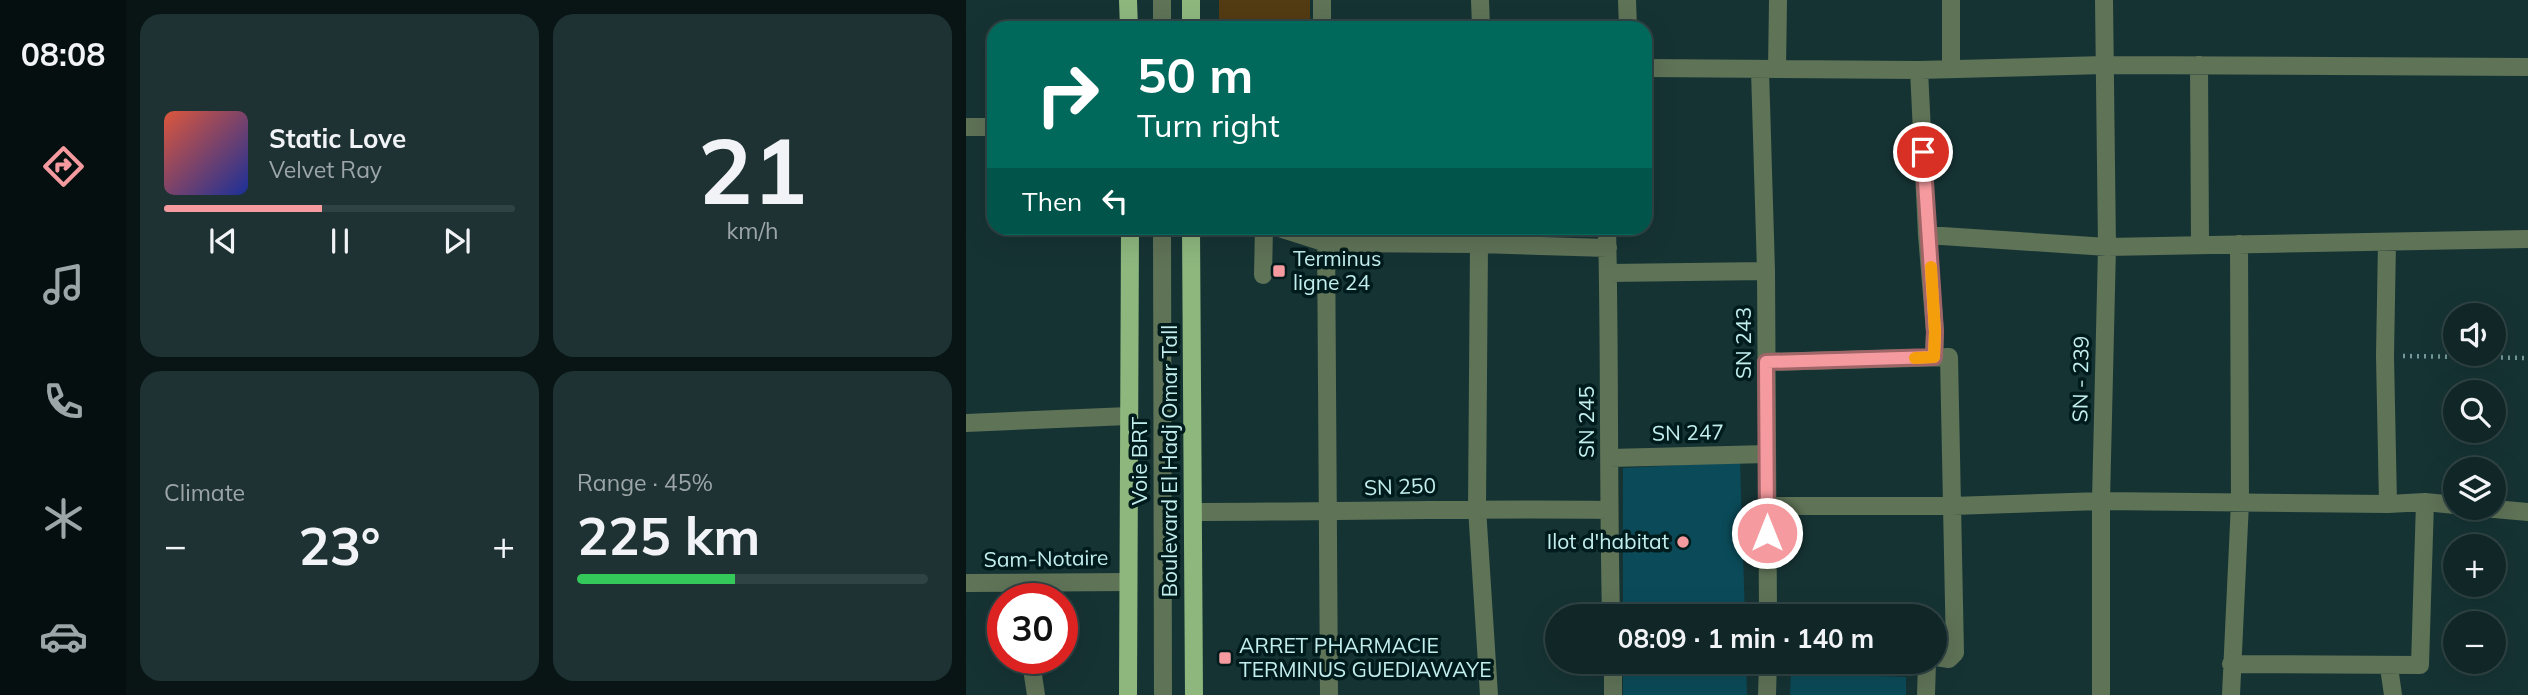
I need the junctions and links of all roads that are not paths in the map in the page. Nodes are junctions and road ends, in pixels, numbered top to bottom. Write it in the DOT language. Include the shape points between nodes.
graph roads {
  1 [pos="1128,0"];
  2 [pos="1162,0"];
  3 [pos="1191,0"];
  4 [pos="1322,0"];
  5 [pos="1480,0"];
  6 [pos="1627,0"];
  7 [pos="1778,0"];
  8 [pos="1951,0"];
  9 [pos="2104,0"];
  10 [pos="1129,21"];
  11 [pos="1162,21"];
  12 [pos="1191,21"];
  13 [pos="1322,21"];
  14 [pos="1481,21"];
  15 [pos="1628,21"];
  16 [pos="2104,65"];
  17 [pos="2199,65"];
  18 [pos="2528,67"];
  19 [pos="1652,68"];
  20 [pos="1951,68"];
  21 [pos="1769,70"];
  22 [pos="1919,70"];
  23 [pos="966,127"];
  24 [pos="987,127"];
  25 [pos="1927,234"];
  26 [pos="1130,235"];
  27 [pos="1162,235"];
  28 [pos="1191,235"];
  29 [pos="1264,235"];
  30 [pos="1326,235"];
  31 [pos="1607,235"];
  32 [pos="2528,239"];
  33 [pos="2387,242"];
  34 [pos="1479,244"];
  35 [pos="2239,244"];
  36 [pos="2200,245"];
  37 [pos="2107,247"];
  38 [pos="1608,248"];
  39 [pos="1766,271"];
  40 [pos="1609,273"];
  41 [pos="1263,275"];
  42 [pos="1934,357"];
  43 [pos="1766,362"];
  44 [pos="1128,416"];
  45 [pos="966,423"];
  46 [pos="1767,454"];
  47 [pos="1610,458"];
  48 [pos="2101,501"];
  49 [pos="2240,502"];
  50 [pos="2425,502"];
  51 [pos="2388,504"];
  52 [pos="2443,504"];
  53 [pos="1767,506"];
  54 [pos="1952,506"];
  55 [pos="1477,508"];
  56 [pos="1608,510"];
  57 [pos="2506,510"];
  58 [pos="1194,512"];
  59 [pos="1328,512"];
  60 [pos="2528,512"];
  61 [pos="1127,582"];
  62 [pos="966,583"];
  63 [pos="1611,604"];
  64 [pos="1768,604"];
  65 [pos="1947,659"];
  66 [pos="2231,664"];
  67 [pos="2389,667"];
  68 [pos="1033,674"];
  69 [pos="1613,674"];
  70 [pos="1768,674"];
  71 [pos="1927,674"];
  72 [pos="1036,695"];
  73 [pos="1128,695"];
  74 [pos="1163,695"];
  75 [pos="1194,695"];
  76 [pos="1329,695"];
  77 [pos="1489,695"];
  78 [pos="1614,695"];
  79 [pos="1768,695"];
  80 [pos="1926,695"];
  81 [pos="2101,695"];
  82 [pos="2231,695"];
  83 [pos="2393,695"];
  1 -- 10 [label="main road"];
  2 -- 11 [label="street"];
  3 -- 12 [label="main road"];
  4 -- 13 [label="street"];
  5 -- 14 [label="street"];
  6 -- 15 [label="street"];
  7 -- 21 [label="street, SN 243"];
  8 -- 20 [label="street"];
  9 -- 16 [label="street, SN - 239"];
  16 -- 17 [label="street"];
  16 -- 20 [label="street"];
  16 -- 37 [label="street, SN - 239"];
  17 -- 18 [label="street"];
  17 -- 36 [label="street"];
  19 -- 21 [label="street"];
  20 -- 22 [label="street"];
  21 -- 22 [label="street"];
  21 -- 39 [label="street, SN 243"];
  22 -- 25 [label="street"];
  23 -- 24 [label="street"];
  25 -- 37 [label="street"];
  25 -- 42 [label="street"];
  26 -- 44 [label="main road, Boulevard El Hadj Omar Tall"];
  27 -- 74 [label="street, Voie BRT"];
  28 -- 58 [label="main road, Boulevard El Hadj Omar Tall"];
  29 -- 41 [label="street"];
  30 -- 34 [label="street"];
  30 -- 59 [label="street"];
  31 -- 38 [label="street, SN 245"];
  32 -- 33 [label="street"];
  33 -- 35 [label="street"];
  33 -- 51 [label="street"];
  34 -- 38 [label="street"];
  34 -- 55 [label="street"];
  35 -- 36 [label="street"];
  35 -- 49 [label="street"];
  36 -- 37 [label="street"];
  37 -- 48 [label="street, SN - 239"];
  38 -- 40 [label="street, SN 245"];
  39 -- 40 [label="street"];
  39 -- 43 [label="street, SN 243"];
  40 -- 47 [label="street, SN 245"];
  42 -- 43 [label="street"];
  42 -- 54 [label="street" via="1949,357"];
  43 -- 46 [label="street, SN 243"];
  44 -- 45 [label="street"];
  44 -- 61 [label="main road, Boulevard El Hadj Omar Tall"];
  46 -- 47 [label="street, SN 247"];
  46 -- 53 [label="street, SN 243"];
  47 -- 56 [label="street, SN 245"];
  48 -- 49 [label="street"];
  48 -- 54 [label="street"];
  48 -- 81 [label="street, SN - 239"];
  49 -- 51 [label="street"];
  49 -- 66 [label="street"];
  50 -- 51 [label="street"];
  50 -- 52 [label="street"];
  50 -- 67 [label="street" via="2421,664"];
  53 -- 54 [label="street"];
  53 -- 64 [label="street, SN 243"];
  54 -- 65 [label="street" via="1955,653"];
  55 -- 56 [label="street, SN 250"];
  55 -- 59 [label="street, SN 250"];
  55 -- 77 [label="street"];
  56 -- 63 [label="street, SN 245"];
  57 -- 60 [label="street"];
  58 -- 59 [label="street, SN 250"];
  58 -- 75 [label="main road, Boulevard El Hadj Omar Tall"];
  59 -- 76 [label="street"];
  61 -- 62 [label="street, Sam-Notaire"];
  61 -- 73 [label="main road, Boulevard El Hadj Omar Tall"];
  66 -- 67 [label="street"];
  66 -- 82 [label="street"];
  67 -- 83 [label="street"];
  68 -- 72 [label="street"];
  69 -- 78 [label="street"];
  70 -- 79 [label="street"];
  71 -- 80 [label="street"];
}
